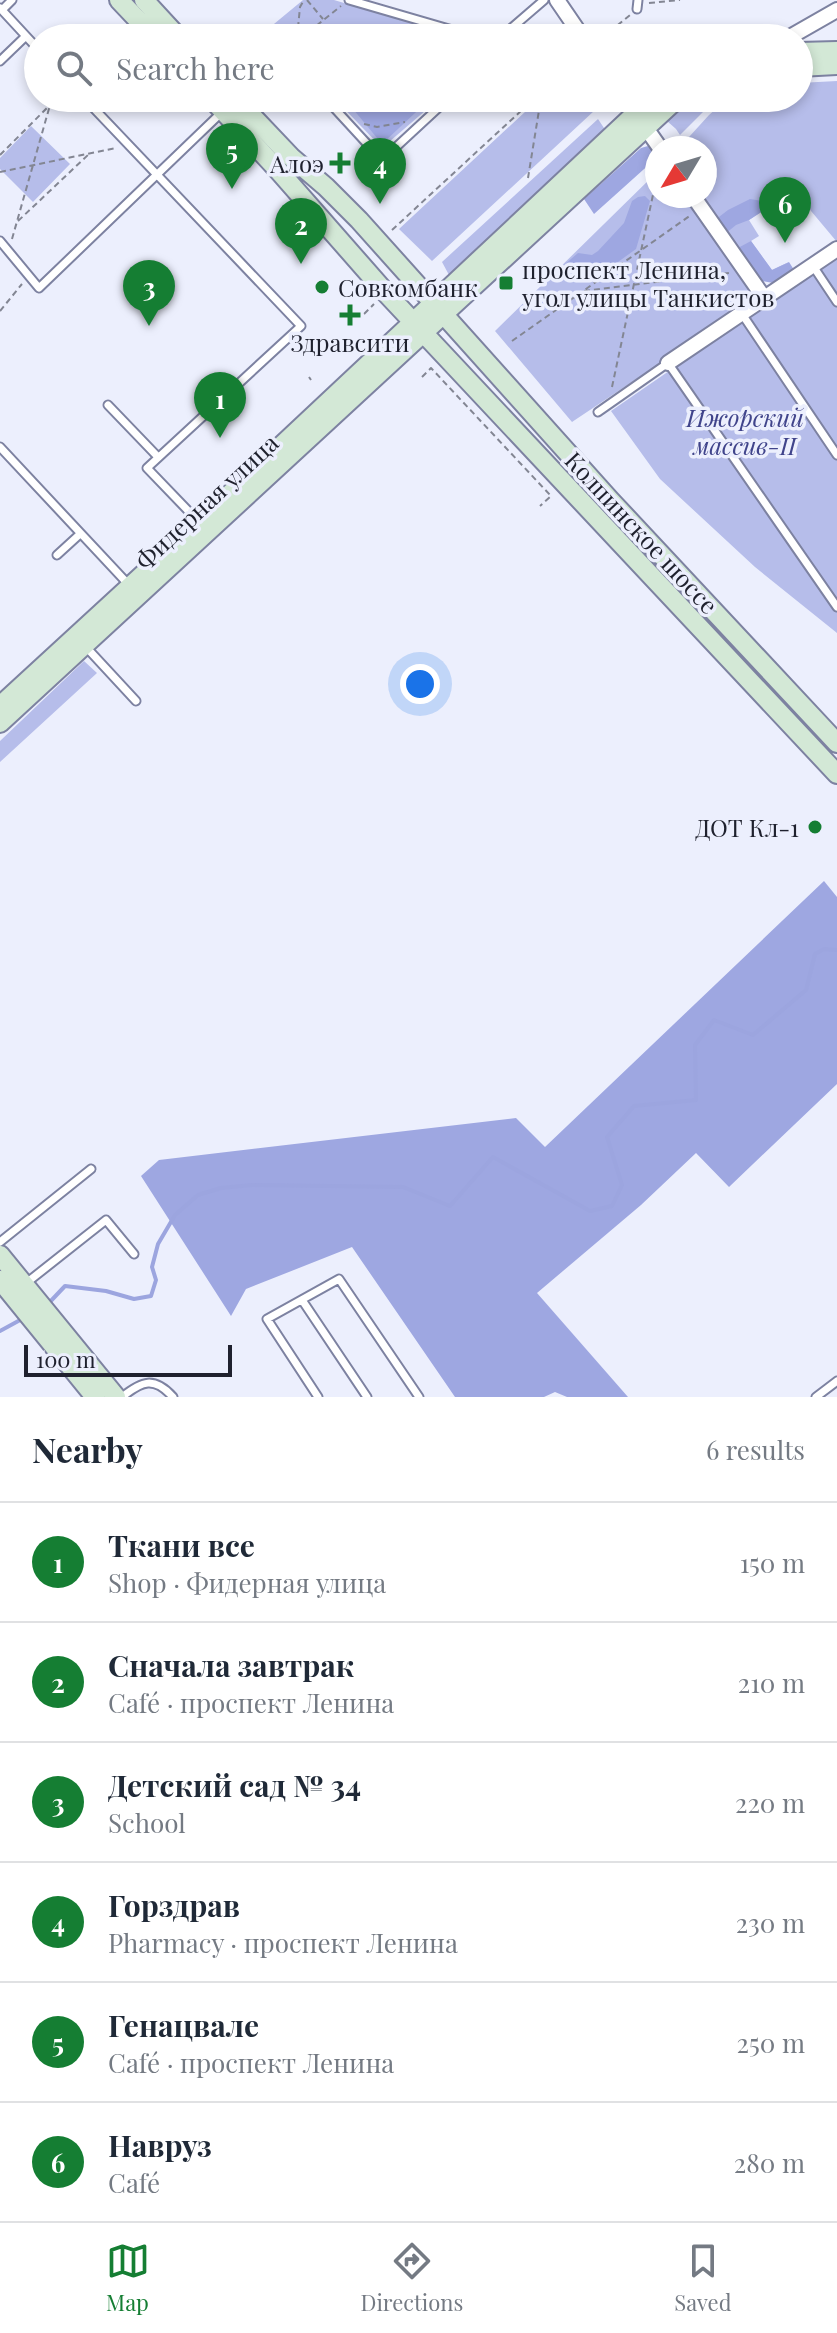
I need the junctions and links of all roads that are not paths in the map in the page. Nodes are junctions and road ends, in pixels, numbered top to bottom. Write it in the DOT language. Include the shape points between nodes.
graph roads {
  1 [pos="12,0"];
  2 [pos="119,0"];
  3 [pos="349,0"];
  4 [pos="544,0"];
  5 [pos="557,0"];
  6 [pos="152,3"];
  7 [pos="1,9"];
  8 [pos="837,10"];
  9 [pos="142,24"];
  10 [pos="168,24"];
  11 [pos="428,24"];
  12 [pos="516,24"];
  13 [pos="573,24"];
  14 [pos="812,24"];
  15 [pos="24,34"];
  16 [pos="24,38"];
  17 [pos="837,51"];
  18 [pos="813,52"];
  19 [pos="0,61"];
  20 [pos="837,65"];
  21 [pos="813,66"];
  22 [pos="97,112"];
  23 [pos="222,112"];
  24 [pos="241,112"];
  25 [pos="244,112"];
  26 [pos="338,112"];
  27 [pos="434,112"];
  28 [pos="635,113"];
  29 [pos="651,136"];
  30 [pos="156,174"];
  31 [pos="701,208"];
  32 [pos="0,241"];
  33 [pos="837,249"];
  34 [pos="813,266"];
  35 [pos="765,299"];
  36 [pos="837,302"];
  37 [pos="439,308"];
  38 [pos="742,313"];
  39 [pos="418,327"];
  40 [pos="668,363"];
  41 [pos="108,405"];
  42 [pos="598,412"];
  43 [pos="0,447"];
  44 [pos="837,455"];
  45 [pos="158,457"];
  46 [pos="204,528"];
  47 [pos="80,534"];
  48 [pos="57,555"];
  49 [pos="135,591"];
  50 [pos="837,607"];
  51 [pos="80,642"];
  52 [pos="136,701"];
  53 [pos="0,706"];
  54 [pos="0,723"];
  55 [pos="837,743"];
  56 [pos="837,774"];
  57 [pos="91,1169"];
  58 [pos="0,1242"];
  59 [pos="134,1254"];
  60 [pos="0,1255"];
  61 [pos="0,1280"];
  62 [pos="22,1292"];
  63 [pos="302,1300"];
  64 [pos="50,1330"];
  65 [pos="837,1381"];
  66 [pos="95,1397"];
  67 [pos="119,1397"];
  68 [pos="173,1397"];
  69 [pos="318,1397"];
  70 [pos="367,1397"];
  71 [pos="419,1397"];
  72 [pos="816,1397"];
  1 -- 7 [label="lane"];
  2 -- 9 [label="main road"];
  3 -- 11 [label="lane"];
  4 -- 12 [label="lane"];
  5 -- 13 [label="street"];
  6 -- 10 [label="main road"];
  7 -- 15 [label="lane"];
  8 -- 14 [label="street"];
  16 -- 19 [label="lane"];
  17 -- 18 [label="main road"];
  20 -- 21 [label="main road"];
  22 -- 30 [label="lane"];
  23 -- 30 [label="lane"];
  24 -- 39 [label="main road, Колпинское шоссе"];
  25 -- 37 [label="main road, Колпинское шоссе" via="359,220"];
  26 -- 27 [label="lane" via="382,160"];
  28 -- 29 [label="street"];
  28 -- 37 [label="main road, Фидерная улица"];
  30 -- 32 [label="lane" via="39,288"];
  30 -- 45 [label="lane" via="301,326"];
  31 -- 35 [label="street"];
  33 -- 34 [label="street"];
  34 -- 35 [label="street"];
  34 -- 36 [label="lane"];
  35 -- 38 [label="street"];
  37 -- 39 [label="main road, Фидерная улица"];
  37 -- 55 [label="main road, Колпинское шоссе"];
  38 -- 40 [label="street"];
  38 -- 44 [label="lane"];
  39 -- 46 [label="main road, Фидерная улица"];
  39 -- 56 [label="main road, Колпинское шоссе"];
  40 -- 42 [label="lane"];
  40 -- 50 [label="lane"];
  41 -- 45 [label="lane"];
  43 -- 47 [label="lane"];
  45 -- 46 [label="lane" via="147,468"];
  46 -- 49 [label="main road, Фидерная улица"];
  47 -- 48 [label="lane"];
  47 -- 49 [label="lane"];
  49 -- 51 [label="main road, Фидерная улица"];
  51 -- 52 [label="lane"];
  51 -- 53 [label="main road, Фидерная улица"];
  51 -- 54 [label="main road, Фидерная улица"];
  57 -- 58 [label="lane"];
  59 -- 62 [label="lane" via="106,1220"];
  60 -- 62 [label="main road"];
  61 -- 62 [label="main road"];
  62 -- 64 [label="main road"];
  63 -- 69 [label="lane" via="267,1319"];
  63 -- 70 [label="lane"];
  63 -- 71 [label="lane" via="339,1279"];
  64 -- 66 [label="main road"];
  64 -- 67 [label="main road"];
  65 -- 72 [label="lane"];
  67 -- 68 [label="lane" via="142,1383 154,1383"];
}
